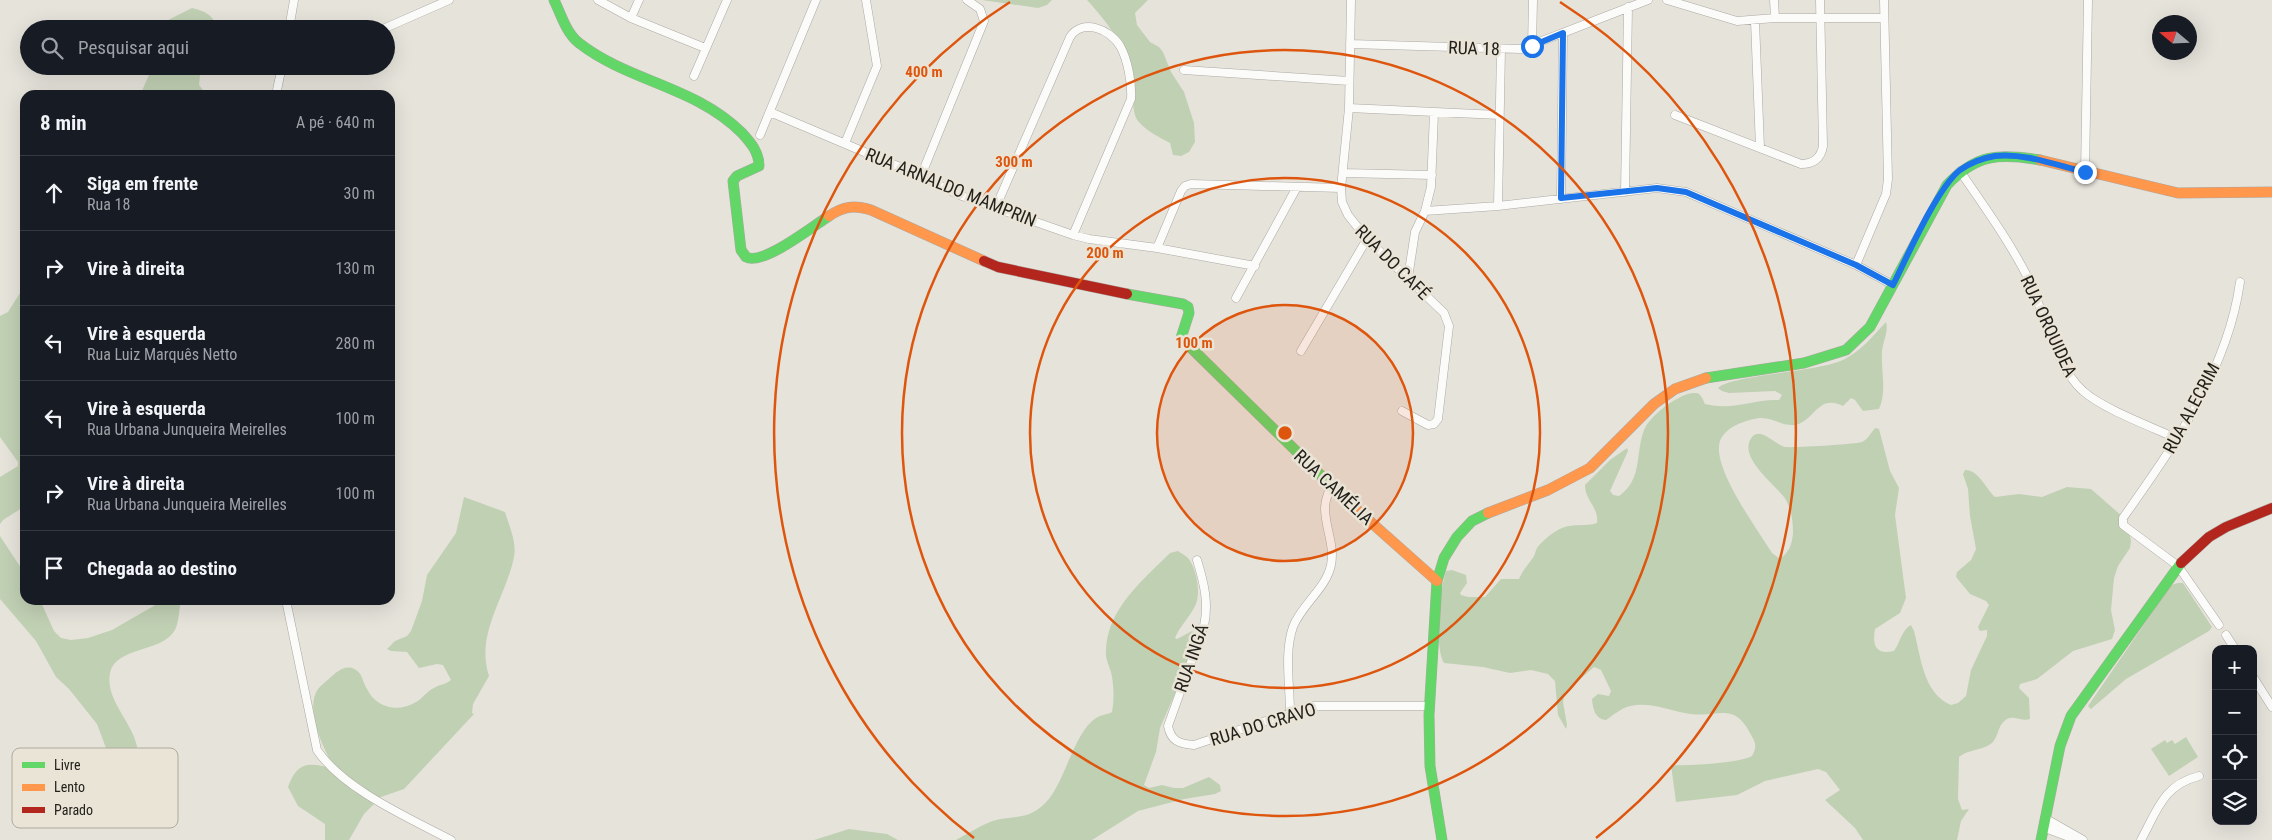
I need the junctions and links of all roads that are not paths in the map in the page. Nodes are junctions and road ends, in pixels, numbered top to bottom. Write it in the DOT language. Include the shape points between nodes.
graph roads {
  1 [pos="294,0"];
  2 [pos="449,0"];
  3 [pos="554,0"];
  4 [pos="598,0"];
  5 [pos="639,0"];
  6 [pos="726,0"];
  7 [pos="816,0"];
  8 [pos="866,0"];
  9 [pos="966,0"];
  10 [pos="1341,0"];
  11 [pos="1351,0"];
  12 [pos="1533,0"];
  13 [pos="1648,0"];
  14 [pos="1667,0"];
  15 [pos="1774,0"];
  16 [pos="1820,0"];
  17 [pos="1884,0"];
  18 [pos="2088,0"];
  19 [pos="1628,7"];
  20 [pos="631,18"];
  21 [pos="1775,18"];
  22 [pos="1820,18"];
  23 [pos="1884,18"];
  24 [pos="291,20"];
  25 [pos="1756,21"];
  26 [pos="395,23"];
  27 [pos="1563,33"];
  28 [pos="1350,44"];
  29 [pos="1532,46"];
  30 [pos="705,48"];
  31 [pos="1501,49"];
  32 [pos="1184,70"];
  33 [pos="280,75"];
  34 [pos="694,76"];
  35 [pos="1349,81"];
  36 [pos="277,90"];
  37 [pos="1349,108"];
  38 [pos="770,112"];
  39 [pos="1434,113"];
  40 [pos="1499,115"];
  41 [pos="1675,115"];
  42 [pos="760,135"];
  43 [pos="845,143"];
  44 [pos="1760,148"];
  45 [pos="1960,171"];
  46 [pos="2085,172"];
  47 [pos="1343,173"];
  48 [pos="1432,175"];
  49 [pos="921,176"];
  50 [pos="1297,187"];
  51 [pos="1341,188"];
  52 [pos="1625,192"];
  53 [pos="2272,192"];
  54 [pos="1561,198"];
  55 [pos="1498,206"];
  56 [pos="995,209"];
  57 [pos="1425,211"];
  58 [pos="1073,235"];
  59 [pos="1367,239"];
  60 [pos="1157,248"];
  61 [pos="1856,265"];
  62 [pos="1255,266"];
  63 [pos="1408,278"];
  64 [pos="2240,282"];
  65 [pos="1893,285"];
  66 [pos="1236,298"];
  67 [pos="1301,350"];
  68 [pos="1402,410"];
  69 [pos="2178,439"];
  70 [pos="1331,486"];
  71 [pos="2272,508"];
  72 [pos="1197,560"];
  73 [pos="2178,566"];
  74 [pos="1437,582"];
  75 [pos="289,605"];
  76 [pos="2219,625"];
  77 [pos="2226,635"];
  78 [pos="2232,645"];
  79 [pos="2257,683"];
  80 [pos="1430,706"];
  81 [pos="2272,707"];
  82 [pos="1290,712"];
  83 [pos="1168,726"];
  84 [pos="2199,776"];
  85 [pos="2046,824"];
  86 [pos="451,840"];
  87 [pos="1442,840"];
  88 [pos="2041,840"];
  89 [pos="2077,840"];
  90 [pos="2084,840"];
  91 [pos="2141,840"];
  1 -- 24 [label="street"];
  2 -- 26 [label="street"];
  3 -- 70 [label="street, RUA CAMÉLIA" via="577,42 610,62 695,97 720,114 758,154 759,166 738,176 732,186 741,250 749,260 768,256 841,208 856,206 998,267 1178,303 1188,307 1189,313 1181,338"];
  4 -- 20 [label="street"];
  5 -- 20 [label="street"];
  6 -- 30 [label="street"];
  7 -- 38 [label="street"];
  8 -- 43 [label="street" via="876,66"];
  9 -- 49 [label="street" via="980,9 984,20"];
  10 -- 11 [label="street"];
  11 -- 28 [label="street, RUA DO CAFÉ"];
  12 -- 29 [label="street"];
  13 -- 19 [label="street, RUA 18"];
  14 -- 25 [label="street" via="1722,18"];
  15 -- 21 [label="street"];
  16 -- 22 [label="street"];
  17 -- 23 [label="street"];
  18 -- 46 [label="street"];
  19 -- 27 [label="street, RUA 18"];
  19 -- 52 [label="street"];
  20 -- 30 [label="street"];
  21 -- 22 [label="street"];
  21 -- 25 [label="street"];
  22 -- 23 [label="street"];
  22 -- 44 [label="street" via="1823,146 1820,156 1801,164"];
  23 -- 61 [label="street" via="1888,179 1886,194"];
  25 -- 44 [label="street"];
  27 -- 29 [label="street, RUA 18"];
  27 -- 54 [label="street"];
  28 -- 31 [label="street, RUA 18"];
  28 -- 35 [label="street, RUA DO CAFÉ"];
  29 -- 31 [label="street, RUA 18"];
  30 -- 34 [label="street"];
  31 -- 40 [label="street"];
  32 -- 35 [label="street"];
  33 -- 36 [label="street"];
  35 -- 37 [label="street, RUA DO CAFÉ"];
  37 -- 39 [label="street"];
  37 -- 47 [label="street, RUA DO CAFÉ"];
  38 -- 42 [label="street"];
  38 -- 43 [label="street, RUA ARNALDO MAMPRIN"];
  39 -- 40 [label="street"];
  39 -- 48 [label="street"];
  40 -- 55 [label="street"];
  41 -- 44 [label="street"];
  43 -- 49 [label="street, RUA ARNALDO MAMPRIN"];
  45 -- 46 [label="street" via="1976,161 1995,156 2016,156"];
  45 -- 65 [label="street" via="1947,185"];
  45 -- 69 [label="street, RUA ORQUIDEA" via="2027,278 2067,373 2083,392"];
  46 -- 53 [label="street" via="2178,193"];
  47 -- 48 [label="street"];
  47 -- 51 [label="street, RUA DO CAFÉ"];
  48 -- 57 [label="street"];
  49 -- 56 [label="street, RUA ARNALDO MAMPRIN"];
  50 -- 51 [label="street"];
  50 -- 60 [label="street" via="1185,186"];
  50 -- 62 [label="street"];
  51 -- 59 [label="street, RUA DO CAFÉ" via="1342,202 1348,215"];
  52 -- 54 [label="street"];
  52 -- 61 [label="street" via="1657,188 1686,192"];
  54 -- 55 [label="street"];
  55 -- 57 [label="street"];
  56 -- 58 [label="street, RUA ARNALDO MAMPRIN"];
  56 -- 58 [label="street" via="1070,37 1075,29 1084,26 1096,28 1121,48 1130,78 1131,99"];
  57 -- 63 [label="street" via="1415,232"];
  58 -- 60 [label="street, RUA ARNALDO MAMPRIN"];
  59 -- 63 [label="street, RUA DO CAFÉ"];
  59 -- 67 [label="street"];
  60 -- 62 [label="street, RUA ARNALDO MAMPRIN"];
  61 -- 65 [label="street"];
  62 -- 66 [label="street"];
  63 -- 68 [label="street, RUA DO CAFÉ" via="1444,313 1449,326 1438,419 1428,425"];
  64 -- 69 [label="street, RUA ALECRIM" via="2237,306 2224,346"];
  65 -- 74 [label="street" via="1870,327 1846,350 1804,363 1702,379 1675,389 1654,404 1590,468 1548,490 1472,521 1444,558"];
  69 -- 73 [label="street, RUA ALECRIM" via="2123,518 2123,525"];
  70 -- 74 [label="street, RUA CAMÉLIA"];
  70 -- 82 [label="street" via="1325,508 1333,553 1324,582 1293,626 1289,643"];
  71 -- 73 [label="street" via="2209,537"];
  72 -- 83 [label="street, RUA INGÁ" via="1207,613"];
  73 -- 76 [label="street"];
  73 -- 85 [label="street" via="2068,722 2062,734"];
  74 -- 80 [label="street"];
  75 -- 86 [label="street" via="317,750 324,761 399,814"];
  77 -- 78 [label="street"];
  79 -- 81 [label="street"];
  80 -- 82 [label="street, RUA DO CRAVO" via="1311,706"];
  80 -- 87 [label="street" via="1430,766"];
  82 -- 83 [label="street, RUA DO CRAVO" via="1194,745 1174,740"];
  84 -- 91 [label="street" via="2186,779 2168,791"];
  85 -- 88 [label="street"];
  85 -- 89 [label="street"];
  85 -- 90 [label="street"];
}
